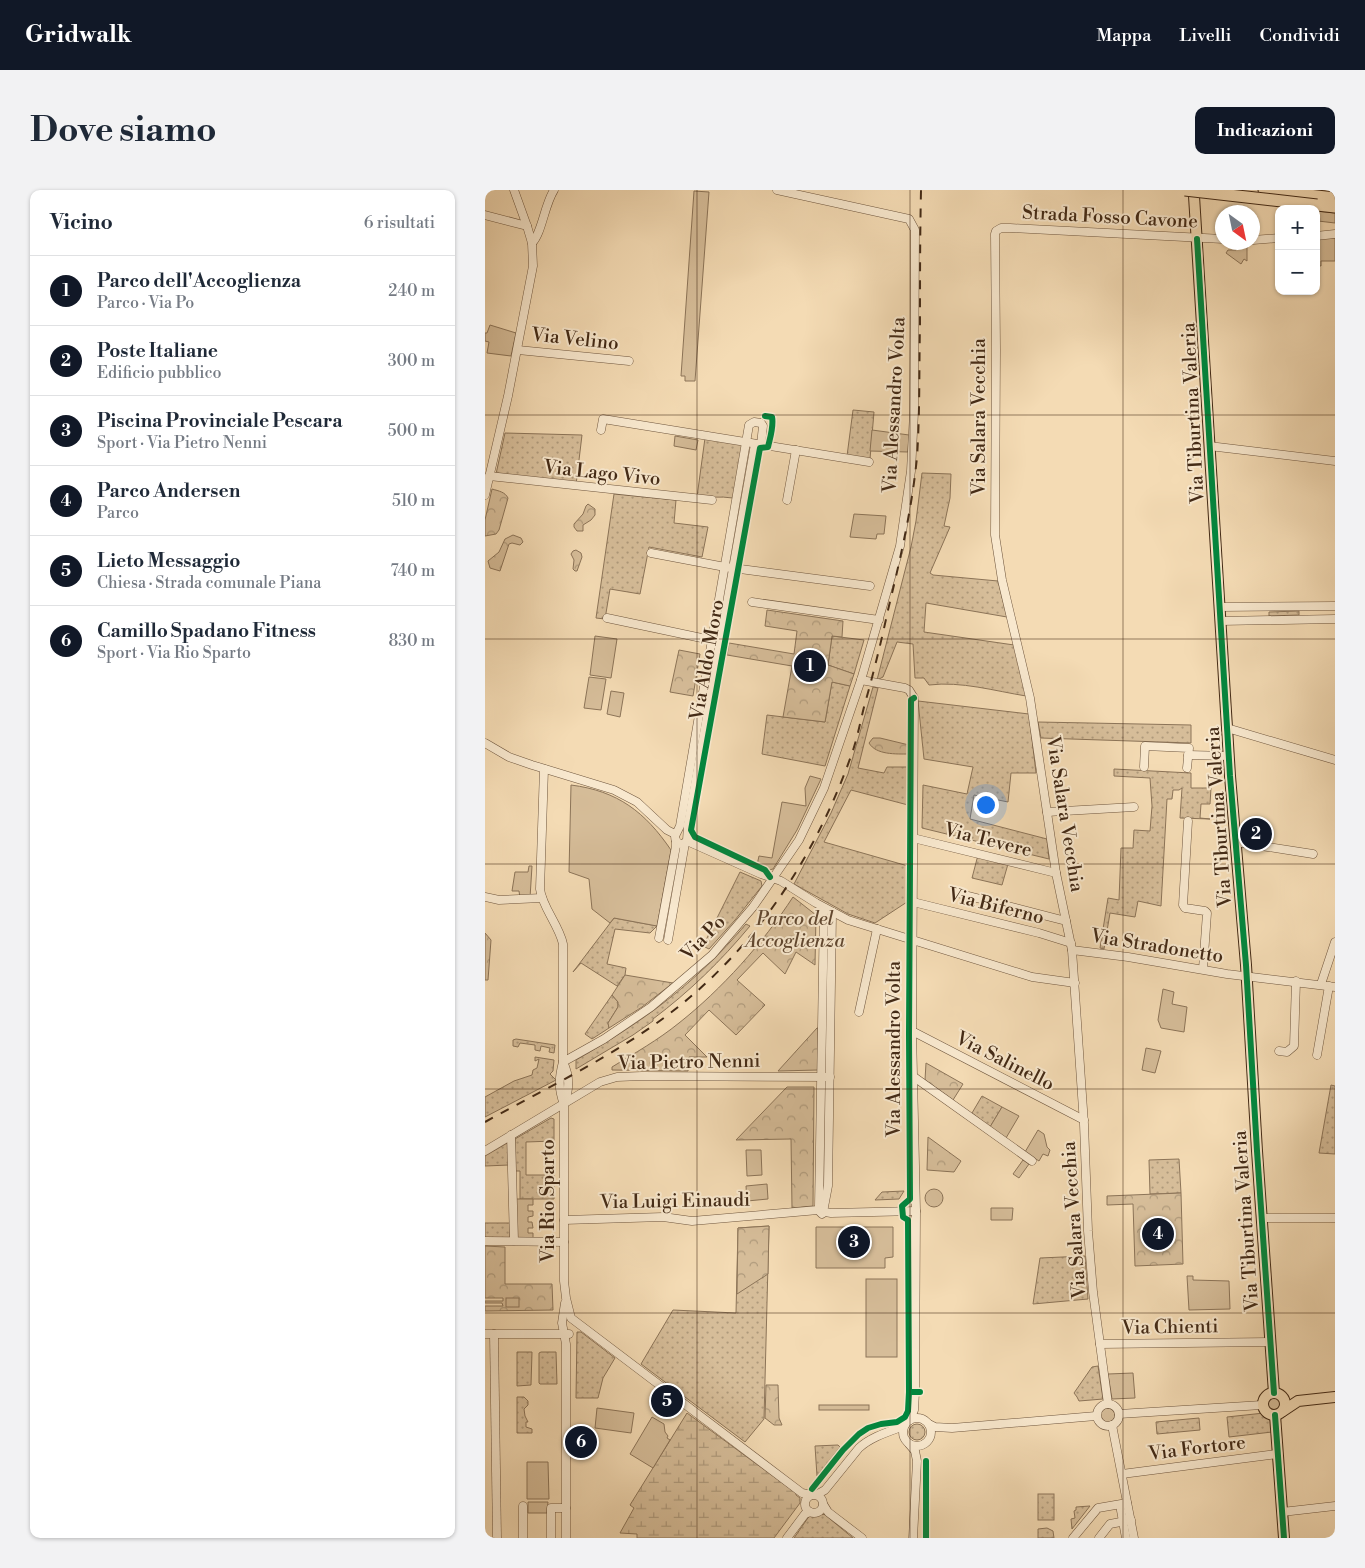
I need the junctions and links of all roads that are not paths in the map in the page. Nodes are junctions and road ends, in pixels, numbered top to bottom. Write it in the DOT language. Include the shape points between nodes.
graph roads {
  1 [pos="513,190"];
  2 [pos="553,190"];
  3 [pos="777,190"];
  4 [pos="1264,190"];
  5 [pos="1190,193"];
  6 [pos="1330,200"];
  7 [pos="523,214"];
  8 [pos="485,215"];
  9 [pos="511,222"];
  10 [pos="527,226"];
  11 [pos="996,231"];
  12 [pos="1335,234"];
  13 [pos="1320,236"];
  14 [pos="1275,238"];
  15 [pos="1197,239"];
  16 [pos="1215,239"];
  17 [pos="1260,239"];
  18 [pos="532,243"];
  19 [pos="517,350"];
  20 [pos="629,361"];
  21 [pos="601,430"];
  22 [pos="746,442"];
  23 [pos="758,444"];
  24 [pos="1209,446"];
  25 [pos="796,450"];
  26 [pos="1335,461"];
  27 [pos="869,462"];
  28 [pos="489,476"];
  29 [pos="486,489"];
  30 [pos="711,500"];
  31 [pos="787,500"];
  32 [pos="651,553"];
  33 [pos="729,568"];
  34 [pos="870,586"];
  35 [pos="751,602"];
  36 [pos="1265,606"];
  37 [pos="1301,606"];
  38 [pos="1320,606"];
  39 [pos="1335,606"];
  40 [pos="1220,607"];
  41 [pos="607,618"];
  42 [pos="1301,619"];
  43 [pos="1320,619"];
  44 [pos="1335,619"];
  45 [pos="879,620"];
  46 [pos="1265,620"];
  47 [pos="1221,621"];
  48 [pos="711,640"];
  49 [pos="861,680"];
  50 [pos="1227,728"];
  51 [pos="485,743"];
  52 [pos="1188,755"];
  53 [pos="1229,756"];
  54 [pos="1335,760"];
  55 [pos="1144,767"];
  56 [pos="1187,768"];
  57 [pos="544,769"];
  58 [pos="1135,807"];
  59 [pos="1047,812"];
  60 [pos="1188,821"];
  61 [pos="676,835"];
  62 [pos="913,838"];
  63 [pos="687,839"];
  64 [pos="1236,842"];
  65 [pos="1313,854"];
  66 [pos="1056,873"];
  67 [pos="773,878"];
  68 [pos="957,893"];
  69 [pos="485,897"];
  70 [pos="542,898"];
  71 [pos="913,902"];
  72 [pos="824,908"];
  73 [pos="832,913"];
  74 [pos="1066,921"];
  75 [pos="877,929"];
  76 [pos="659,938"];
  77 [pos="668,940"];
  78 [pos="913,941"];
  79 [pos="1335,942"];
  80 [pos="1071,946"];
  81 [pos="1203,970"];
  82 [pos="1247,976"];
  83 [pos="1296,981"];
  84 [pos="1075,983"];
  85 [pos="1321,984"];
  86 [pos="1332,986"];
  87 [pos="859,1012"];
  88 [pos="912,1031"];
  89 [pos="1279,1051"];
  90 [pos="1317,1055"];
  91 [pos="563,1062"];
  92 [pos="821,1077"];
  93 [pos="830,1077"];
  94 [pos="914,1077"];
  95 [pos="564,1104"];
  96 [pos="1084,1120"];
  97 [pos="511,1135"];
  98 [pos="485,1151"];
  99 [pos="1031,1161"];
  100 [pos="821,1209"];
  101 [pos="916,1210"];
  102 [pos="1261,1218"];
  103 [pos="1335,1218"];
  104 [pos="563,1220"];
  105 [pos="485,1241"];
  106 [pos="513,1241"];
  107 [pos="564,1242"];
  108 [pos="569,1326"];
  109 [pos="485,1334"];
  110 [pos="494,1334"];
  111 [pos="1270,1342"];
  112 [pos="1100,1344"];
  113 [pos="1277,1393"];
  114 [pos="915,1395"];
  115 [pos="1335,1397"];
  116 [pos="1299,1401"];
  117 [pos="1109,1404"];
  118 [pos="1262,1405"];
  119 [pos="1119,1414"];
  120 [pos="1278,1414"];
  121 [pos="1096,1416"];
  122 [pos="926,1422"];
  123 [pos="907,1423"];
  124 [pos="1112,1426"];
  125 [pos="952,1428"];
  126 [pos="879,1436"];
  127 [pos="930,1437"];
  128 [pos="907,1442"];
  129 [pos="923,1444"];
  130 [pos="1277,1454"];
  131 [pos="917,1461"];
  132 [pos="1122,1474"];
  133 [pos="814,1503"];
  134 [pos="1124,1504"];
  135 [pos="523,1506"];
  136 [pos="1335,1506"];
  137 [pos="566,1508"];
  138 [pos="1282,1512"];
  139 [pos="1127,1520"];
  140 [pos="1103,1536"];
  141 [pos="497,1538"];
  142 [pos="523,1538"];
  143 [pos="551,1538"];
  144 [pos="566,1538"];
  145 [pos="787,1538"];
  146 [pos="861,1538"];
  147 [pos="913,1538"];
  148 [pos="1073,1538"];
  149 [pos="1126,1538"];
  150 [pos="1134,1538"];
  151 [pos="1284,1538"];
  1 -- 7 [label="street"];
  2 -- 18 [label="street" via="538,235"];
  3 -- 45 [label="street, Via Alessandro Volta" via="909,219 915,230 911,471 900,546"];
  4 -- 6 [label="highway"];
  5 -- 6 [label="highway, bridge"];
  5 -- 15 [label="main road, Via Tiburtina Valeria"];
  7 -- 9 [label="street"];
  7 -- 10 [label="street"];
  8 -- 9 [label="street"];
  9 -- 10 [label="street"];
  10 -- 18 [label="street"];
  11 -- 15 [label="street, Strada Fosso Cavone" via="1010,228"];
  11 -- 59 [label="street, Via Salara Vecchia" via="995,535 1002,580 1030,698"];
  12 -- 13 [label="street"];
  14 -- 17 [label="street"];
  15 -- 16 [label="street, Strada Fosso Cavone"];
  15 -- 24 [label="main road, Via Tiburtina Valeria"];
  18 -- 19 [label="street" via="532,273"];
  19 -- 20 [label="street, Via Velino"];
  19 -- 28 [label="street"];
  21 -- 22 [label="street" via="603,419"];
  22 -- 23 [label="street"];
  22 -- 23 [label="street, Via Aldo Moro" via="749,425 761,423 763,430"];
  22 -- 33 [label="street, Via Aldo Moro"];
  23 -- 25 [label="street"];
  23 -- 33 [label="street, Via Aldo Moro"];
  24 -- 26 [label="street"];
  24 -- 40 [label="main road, Via Tiburtina Valeria"];
  25 -- 27 [label="street"];
  25 -- 31 [label="street"];
  28 -- 29 [label="street"];
  28 -- 30 [label="street, Via Lago Vivo"];
  32 -- 33 [label="street"];
  33 -- 34 [label="street"];
  33 -- 48 [label="street, Via Aldo Moro"];
  33 -- 63 [label="street, Via Aldo Moro"];
  35 -- 45 [label="street"];
  36 -- 37 [label="street"];
  36 -- 40 [label="street"];
  36 -- 46 [label="street"];
  37 -- 38 [label="street"];
  37 -- 42 [label="street"];
  38 -- 39 [label="street"];
  38 -- 43 [label="street"];
  40 -- 47 [label="main road, Via Tiburtina Valeria"];
  41 -- 48 [label="street, Via Aldo Moro"];
  42 -- 43 [label="street"];
  42 -- 46 [label="street"];
  43 -- 44 [label="street"];
  45 -- 49 [label="street, Via Alessandro Volta"];
  46 -- 47 [label="street"];
  47 -- 50 [label="main road, Via Tiburtina Valeria"];
  48 -- 61 [label="street, Via Aldo Moro" via="680,827"];
  49 -- 62 [label="street, Via Alessandro Volta" via="905,688 914,698"];
  49 -- 67 [label="street, Via Po" via="824,788 799,840"];
  50 -- 53 [label="main road, Via Tiburtina Valeria"];
  50 -- 54 [label="street"];
  51 -- 57 [label="street" via="509,757"];
  52 -- 53 [label="street, Via Tiburtina Valeria"];
  52 -- 55 [label="street, Via Tiburtina Valeria" via="1189,748 1145,746"];
  52 -- 56 [label="street, Via Tiburtina Valeria"];
  53 -- 64 [label="main road, Via Tiburtina Valeria"];
  57 -- 61 [label="street" via="614,790 641,806"];
  57 -- 70 [label="street"];
  58 -- 59 [label="street"];
  59 -- 66 [label="street, Via Salara Vecchia"];
  60 -- 81 [label="street" via="1183,905 1207,913"];
  61 -- 63 [label="street" via="684,830"];
  61 -- 63 [label="street" via="679,844"];
  61 -- 76 [label="street, Via Aldo Moro"];
  62 -- 66 [label="street, Via Tevere"];
  62 -- 71 [label="street, Via Alessandro Volta"];
  63 -- 67 [label="street"];
  63 -- 77 [label="street, Via Aldo Moro"];
  64 -- 65 [label="street, Via Tiburtina Valeria"];
  64 -- 82 [label="main road, Via Tiburtina Valeria"];
  66 -- 74 [label="street, Via Salara Vecchia"];
  67 -- 72 [label="street, Via Alessandro Volta"];
  67 -- 91 [label="street, Via Po" via="728,938 689,976 630,1022"];
  68 -- 74 [label="street"];
  69 -- 70 [label="street" via="499,900"];
  70 -- 91 [label="street, Via Rio Sparto" via="563,944"];
  71 -- 78 [label="street, Via Alessandro Volta"];
  71 -- 80 [label="street, Via Biferno" via="1039,933"];
  72 -- 73 [label="street, Via Alessandro Volta"];
  72 -- 92 [label="street"];
  73 -- 75 [label="street, Via Alessandro Volta"];
  73 -- 93 [label="street"];
  74 -- 80 [label="street, Via Salara Vecchia"];
  75 -- 78 [label="street, Via Alessandro Volta"];
  75 -- 87 [label="street"];
  78 -- 84 [label="street" via="1032,978"];
  78 -- 88 [label="street, Via Alessandro Volta"];
  79 -- 85 [label="street"];
  80 -- 81 [label="street, Via Stradonetto"];
  80 -- 84 [label="street, Via Salara Vecchia"];
  81 -- 82 [label="street, Via Stradonetto"];
  82 -- 83 [label="street, Via Stradonetto"];
  82 -- 102 [label="main road, Via Tiburtina Valeria"];
  83 -- 85 [label="street, Via Stradonetto"];
  83 -- 89 [label="street" via="1294,1046 1287,1052"];
  84 -- 96 [label="street, Via Salara Vecchia"];
  85 -- 86 [label="street, Via Stradonetto"];
  86 -- 90 [label="street, Via Stradonetto"];
  88 -- 94 [label="street, Via Alessandro Volta"];
  88 -- 96 [label="street, Via Salinello"];
  91 -- 95 [label="street, Via Rio Sparto" via="559,1076"];
  92 -- 93 [label="street, Via Pietro Nenni"];
  92 -- 95 [label="street, Via Pietro Nenni" via="617,1077 600,1082"];
  92 -- 100 [label="street"];
  93 -- 100 [label="street" via="828,1186"];
  94 -- 99 [label="street, Via Alessandro Volta"];
  94 -- 101 [label="street, Via Alessandro Volta"];
  95 -- 97 [label="street, Via Pietro Nenni"];
  95 -- 104 [label="street, Via Rio Sparto"];
  96 -- 112 [label="street, Via Salara Vecchia" via="1088,1231"];
  97 -- 98 [label="street, Via Pietro Nenni"];
  97 -- 106 [label="street"];
  100 -- 101 [label="street" via="831,1213"];
  100 -- 104 [label="street, Via Luigi Einaudi" via="692,1221 663,1217"];
  101 -- 114 [label="street, Via Alessandro Volta"];
  102 -- 103 [label="street"];
  102 -- 111 [label="main road, Via Tiburtina Valeria"];
  104 -- 107 [label="street, Via Rio Sparto"];
  105 -- 106 [label="street"];
  106 -- 107 [label="street"];
  107 -- 108 [label="street, Via Rio Sparto"];
  108 -- 110 [label="street" via="552,1334"];
  108 -- 133 [label="street"];
  108 -- 137 [label="street" via="566,1344"];
  109 -- 110 [label="street"];
  110 -- 141 [label="street"];
  111 -- 112 [label="street, Via Chienti"];
  111 -- 113 [label="main road, Via Tiburtina Valeria"];
  112 -- 117 [label="street, Via Salara Vecchia"];
  113 -- 116 [label="main road"];
  113 -- 118 [label="main road" via="1266,1396"];
  113 -- 120 [label="main road" via="1285,1402"];
  114 -- 122 [label="street, Via Alessandro Volta" via="918,1410"];
  114 -- 123 [label="street, Via Alessandro Volta"];
  115 -- 116 [label="main road"];
  116 -- 120 [label="main road"];
  117 -- 119 [label="street"];
  117 -- 121 [label="street" via="1100,1408"];
  118 -- 119 [label="street"];
  118 -- 120 [label="main road" via="1266,1413"];
  119 -- 124 [label="street"];
  120 -- 130 [label="main road"];
  121 -- 124 [label="street" via="1102,1425"];
  121 -- 125 [label="street"];
  122 -- 123 [label="street" via="916,1418"];
  122 -- 125 [label="street" via="935,1427"];
  122 -- 127 [label="street"];
  123 -- 126 [label="street"];
  123 -- 128 [label="street" via="903,1430"];
  124 -- 132 [label="street"];
  125 -- 127 [label="street"];
  126 -- 128 [label="street" via="894,1436"];
  126 -- 133 [label="street" via="859,1448"];
  127 -- 129 [label="street"];
  128 -- 129 [label="street" via="916,1446"];
  128 -- 131 [label="street" via="915,1451"];
  129 -- 131 [label="street"];
  130 -- 132 [label="street, Via Fortore"];
  130 -- 138 [label="main road"];
  131 -- 147 [label="street"];
  132 -- 134 [label="street"];
  133 -- 145 [label="street"];
  133 -- 146 [label="street"];
  134 -- 139 [label="street"];
  134 -- 148 [label="street" via="1098,1508"];
  135 -- 142 [label="street"];
  136 -- 138 [label="street"];
  137 -- 143 [label="street" via="551,1508"];
  137 -- 144 [label="street"];
  138 -- 151 [label="main road"];
  139 -- 140 [label="street" via="1110,1524"];
  139 -- 149 [label="street"];
  139 -- 150 [label="street"];
}
